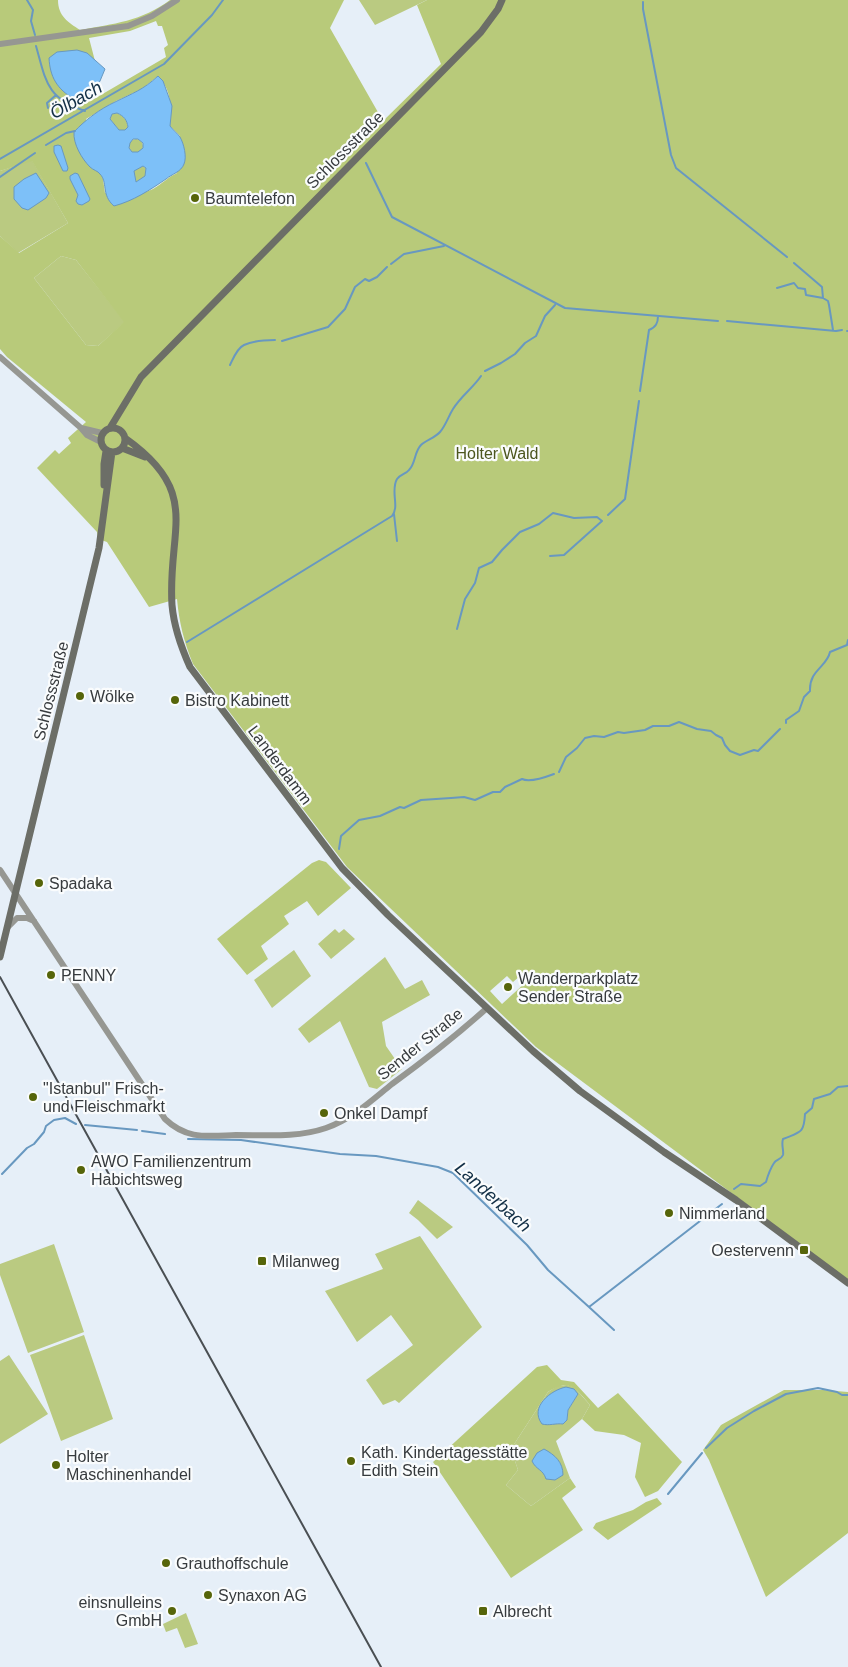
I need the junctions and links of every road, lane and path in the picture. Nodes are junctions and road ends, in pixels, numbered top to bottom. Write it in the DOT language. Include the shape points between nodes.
graph roads {
  1 [pos="177,0"];
  2 [pos="502,0"];
  3 [pos="0,44"];
  4 [pos="0,357"];
  5 [pos="124,405"];
  6 [pos="81,428"];
  7 [pos="110,428"];
  8 [pos="120,430"];
  9 [pos="102,433"];
  10 [pos="125,438"];
  11 [pos="100,442"];
  12 [pos="122,448"];
  13 [pos="109,452"];
  14 [pos="150,459"];
  15 [pos="0,870"];
  16 [pos="15,892"];
  17 [pos="35,922"];
  18 [pos="6,929"];
  19 [pos="0,957"];
  20 [pos="487,1008"];
  21 [pos="848,1283"];
  1 -- 3 [label="street" via="128,26"];
  2 -- 5 [label="main road, Schlossstraße" via="482,32 141,377"];
  4 -- 6 [label="street"];
  5 -- 7 [label="main road, Schlossstraße"];
  5 -- 8 [label="main road, Schlossstraße"];
  6 -- 9 [label="street"];
  6 -- 11 [label="street"];
  7 -- 8 [label="main road"];
  7 -- 9 [label="main road"];
  8 -- 10 [label="main road"];
  9 -- 11 [label="main road"];
  10 -- 12 [label="main road"];
  10 -- 14 [label="main road, Landerdamm"];
  11 -- 13 [label="main road"];
  12 -- 13 [label="main road"];
  12 -- 14 [label="main road, Landerdamm"];
  13 -- 16 [label="main road, Schlossstraße" via="99,548"];
  14 -- 20 [label="main road, Landerdamm" via="168,481 176,504 172,605 180,646 190,667 342,868"];
  15 -- 16 [label="street, Sender Straße"];
  16 -- 17 [label="street, Sender Straße"];
  16 -- 18 [label="main road, Schlossstraße"];
  17 -- 18 [label="street" via="17,918"];
  17 -- 20 [label="street, Sender Straße" via="165,1119 179,1131 194,1135 295,1135 327,1128 359,1111"];
  18 -- 19 [label="main road, Schlossstraße"];
  20 -- 21 [label="main road, Sender Straße" via="580,1091"];
}
